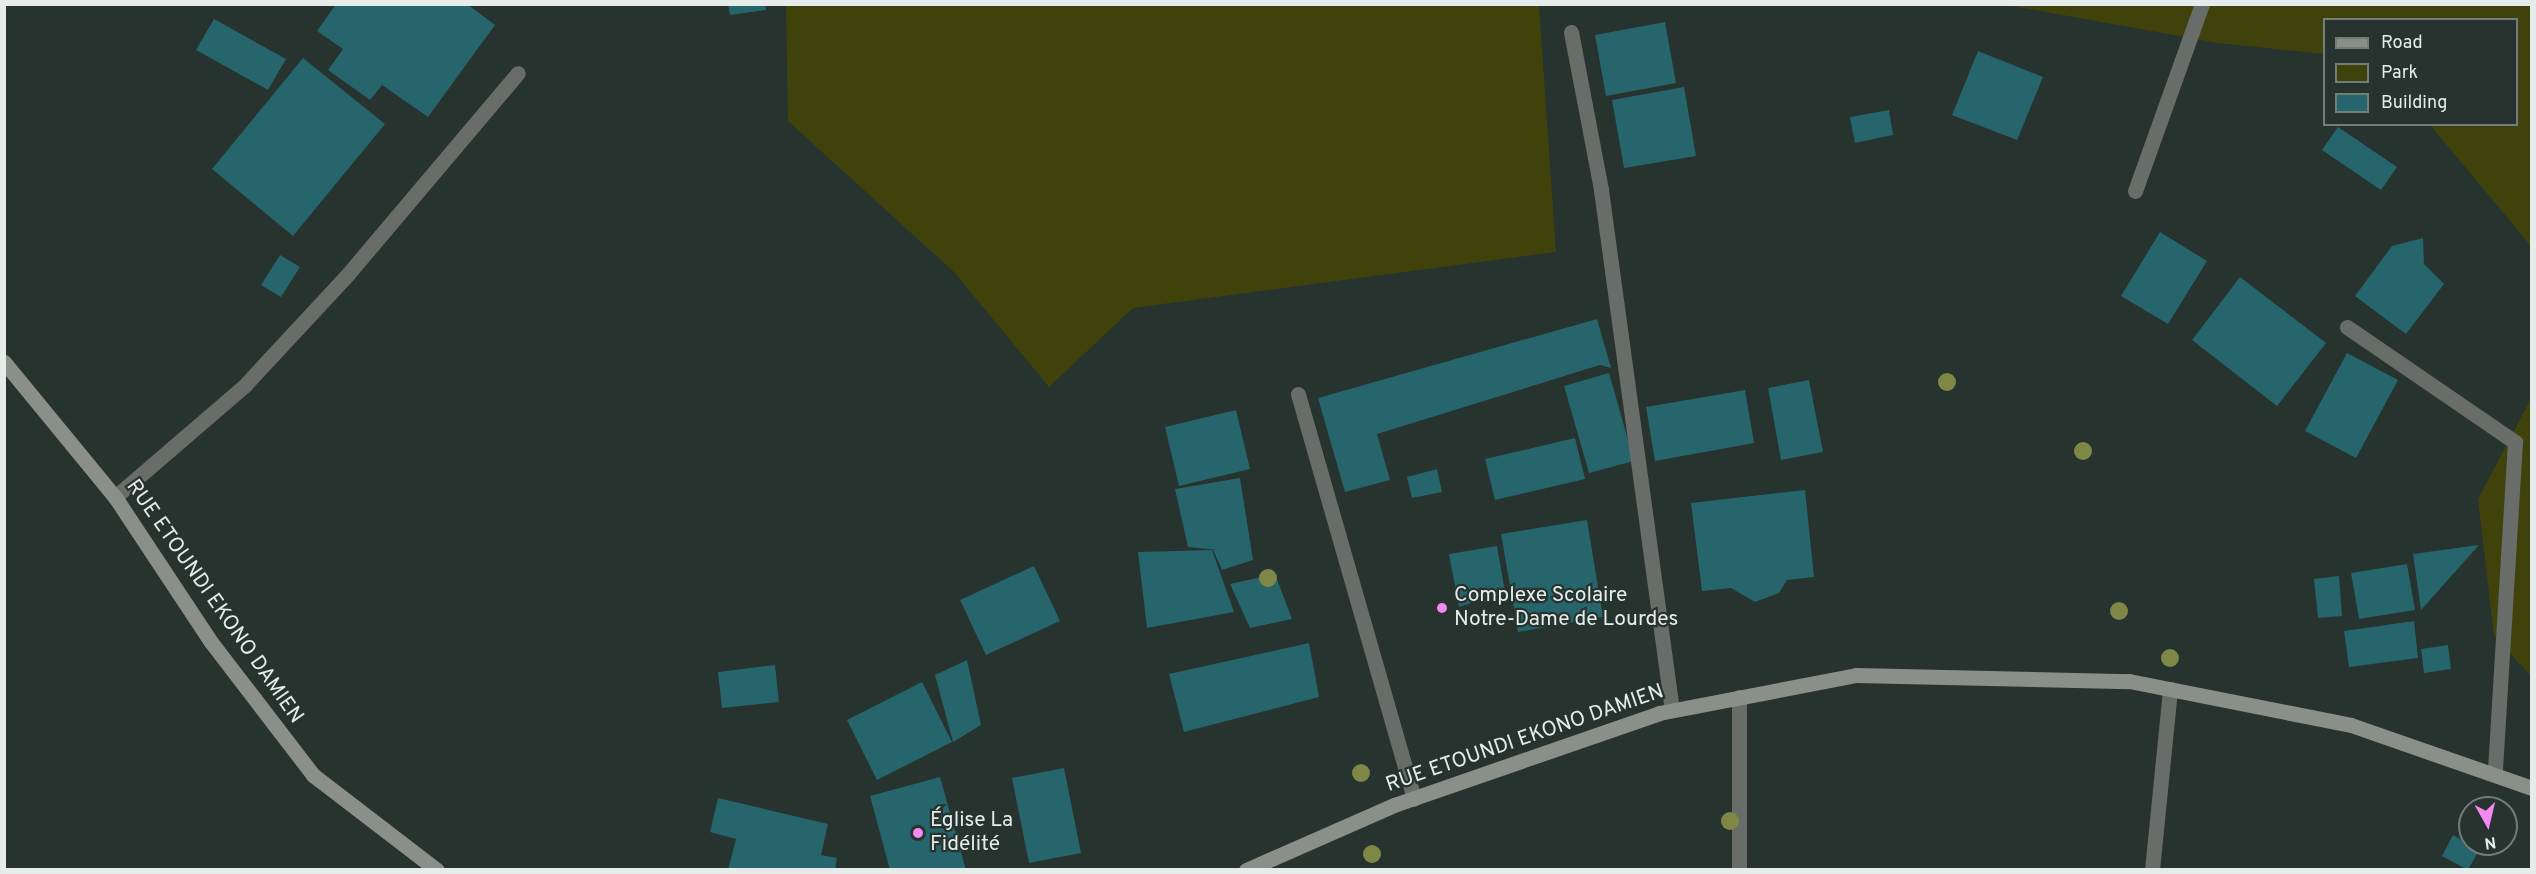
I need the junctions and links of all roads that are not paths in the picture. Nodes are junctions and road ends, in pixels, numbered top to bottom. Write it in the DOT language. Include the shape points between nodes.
graph roads {
  1 [pos="2202,4"];
  2 [pos="1571,32"];
  3 [pos="518,72"];
  4 [pos="2135,190"];
  5 [pos="2348,327"];
  6 [pos="4,362"];
  7 [pos="1298,394"];
  8 [pos="115,497"];
  9 [pos="2170,689"];
  10 [pos="1739,697"];
  11 [pos="1672,710"];
  12 [pos="2495,773"];
  13 [pos="2532,788"];
  14 [pos="1414,799"];
  15 [pos="437,870"];
  16 [pos="1246,870"];
  17 [pos="1739,870"];
  18 [pos="2152,870"];
  1 -- 4 [label="street"];
  2 -- 11 [label="street" via="1602,202"];
  3 -- 8 [label="street" via="348,274 245,385"];
  5 -- 12 [label="street" via="2516,442"];
  6 -- 8 [label="street, RUE ETOUNDI EKONO DAMIEN"];
  7 -- 14 [label="street"];
  8 -- 15 [label="street, RUE ETOUNDI EKONO DAMIEN" via="211,642 313,776"];
  9 -- 10 [label="street, RUE ETOUNDI EKONO DAMIEN" via="2129,681 1856,675"];
  9 -- 12 [label="street, RUE ETOUNDI EKONO DAMIEN" via="2351,725"];
  9 -- 18 [label="street"];
  10 -- 11 [label="street, RUE ETOUNDI EKONO DAMIEN"];
  10 -- 17 [label="street"];
  11 -- 14 [label="street, RUE ETOUNDI EKONO DAMIEN"];
  12 -- 13 [label="street, RUE ETOUNDI EKONO DAMIEN"];
  14 -- 16 [label="street, RUE ETOUNDI EKONO DAMIEN"];
}
